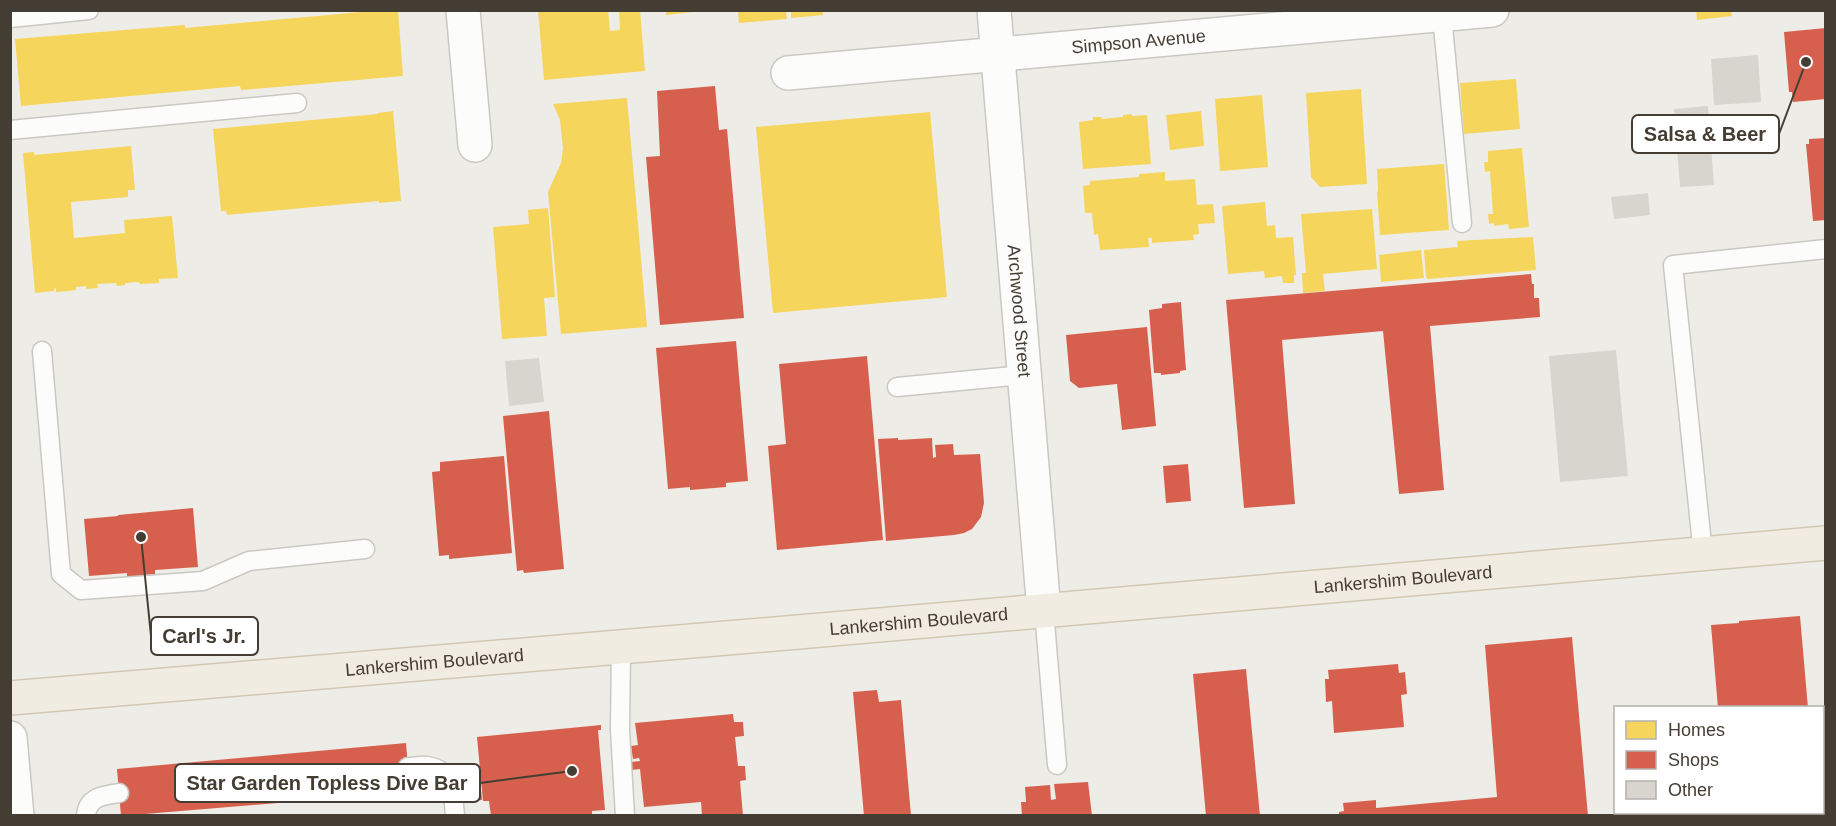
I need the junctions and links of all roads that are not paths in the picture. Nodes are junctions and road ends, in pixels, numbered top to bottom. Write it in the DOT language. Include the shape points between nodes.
graph roads {
  1 [pos="89,10"];
  2 [pos="462,10"];
  3 [pos="994,10"];
  4 [pos="1492,11"];
  5 [pos="1442,16"];
  6 [pos="10,18"];
  7 [pos="998,54"];
  8 [pos="788,73"];
  9 [pos="297,103"];
  10 [pos="10,130"];
  11 [pos="475,145"];
  12 [pos="1462,223"];
  13 [pos="1826,249"];
  14 [pos="42,351"];
  15 [pos="1023,375"];
  16 [pos="897,387"];
  17 [pos="1826,543"];
  18 [pos="365,549"];
  19 [pos="1703,554"];
  20 [pos="1044,611"];
  21 [pos="621,647"];
  22 [pos="10,698"];
  23 [pos="10,738"];
  24 [pos="1057,765"];
  25 [pos="408,767"];
  26 [pos="119,793"];
  27 [pos="17,816"];
  28 [pos="86,816"];
  29 [pos="455,816"];
  30 [pos="625,816"];
  1 -- 6 [label="lane"];
  2 -- 11 [label="street"];
  3 -- 7 [label="street, Archwood Street"];
  4 -- 5 [label="street, Simpson Avenue"];
  5 -- 7 [label="street, Simpson Avenue"];
  5 -- 12 [label="lane"];
  7 -- 8 [label="street, Simpson Avenue"];
  7 -- 15 [label="street, Archwood Street"];
  9 -- 10 [label="lane"];
  13 -- 19 [label="lane" via="1673,265"];
  14 -- 18 [label="lane" via="61,574 81,590 202,581 249,561"];
  15 -- 16 [label="lane"];
  15 -- 20 [label="street, Archwood Street"];
  17 -- 19 [label="main road, Lankershim Boulevard"];
  19 -- 20 [label="main road, Lankershim Boulevard"];
  20 -- 21 [label="main road, Lankershim Boulevard"];
  20 -- 24 [label="lane"];
  21 -- 22 [label="main road, Lankershim Boulevard"];
  21 -- 30 [label="lane"];
  23 -- 27 [label="street"];
  25 -- 29 [label="lane" via="428,766 444,773 452,785"];
  26 -- 28 [label="lane" via="93,800"];
}
